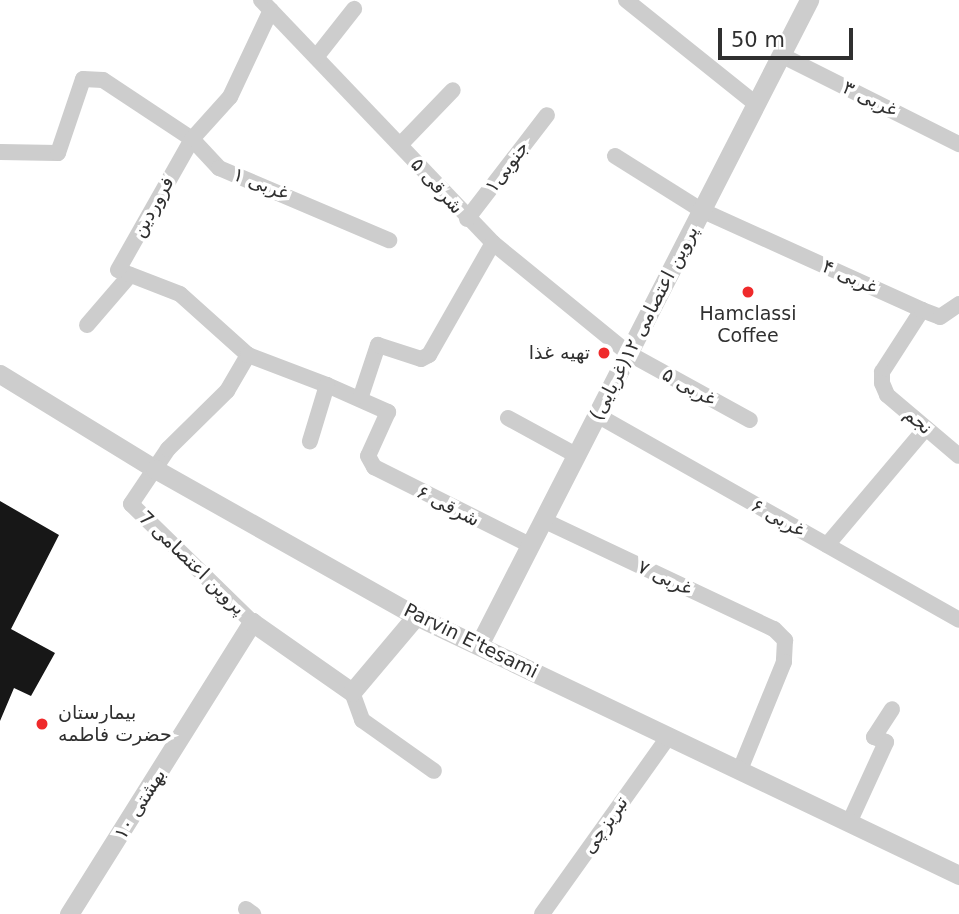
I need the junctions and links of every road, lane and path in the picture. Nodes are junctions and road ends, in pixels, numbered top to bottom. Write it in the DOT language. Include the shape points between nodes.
graph roads {
  1 [pos="626,0"];
  2 [pos="809,0"];
  3 [pos="266,5"];
  4 [pos="354,9"];
  5 [pos="780,55"];
  6 [pos="317,56"];
  7 [pos="453,90"];
  8 [pos="756,104"];
  9 [pos="547,115"];
  10 [pos="192,139"];
  11 [pos="959,144"];
  12 [pos="400,145"];
  13 [pos="0,152"];
  14 [pos="615,156"];
  15 [pos="701,210"];
  16 [pos="467,219"];
  17 [pos="389,240"];
  18 [pos="493,243"];
  19 [pos="130,275"];
  20 [pos="959,304"];
  21 [pos="922,310"];
  22 [pos="87,326"];
  23 [pos="628,354"];
  24 [pos="248,355"];
  25 [pos="0,374"];
  26 [pos="327,385"];
  27 [pos="361,396"];
  28 [pos="597,415"];
  29 [pos="508,418"];
  30 [pos="750,420"];
  31 [pos="926,428"];
  32 [pos="310,441"];
  33 [pos="576,455"];
  34 [pos="959,456"];
  35 [pos="155,469"];
  36 [pos="543,520"];
  37 [pos="530,545"];
  38 [pos="827,545"];
  39 [pos="416,616"];
  40 [pos="959,620"];
  41 [pos="253,622"];
  42 [pos="479,645"];
  43 [pos="352,692"];
  44 [pos="892,709"];
  45 [pos="668,736"];
  46 [pos="740,770"];
  47 [pos="434,771"];
  48 [pos="849,823"];
  49 [pos="959,875"];
  50 [pos="69,914"];
  51 [pos="542,914"];
  1 -- 8 [label="street"];
  2 -- 5 [label="street, پروین اعتصامی ۱۲(غربایی)"];
  3 -- 6 [label="street, شرقی ۵"];
  3 -- 10 [label="street, فروردین" via="230,97"];
  4 -- 6 [label="street"];
  5 -- 8 [label="street, پروین اعتصامی ۱۲(غربایی)"];
  5 -- 11 [label="street, غربی ۳"];
  6 -- 12 [label="street, شرقی ۵"];
  7 -- 12 [label="street"];
  8 -- 15 [label="street, پروین اعتصامی ۱۲(غربایی)"];
  9 -- 16 [label="street, جنوبی۱"];
  10 -- 13 [label="street, غربی ۱" via="103,80 83,79 58,153"];
  10 -- 17 [label="street, غربی ۱" via="219,168"];
  10 -- 19 [label="street, فروردین" via="118,270"];
  12 -- 16 [label="street, شرقی ۵"];
  14 -- 15 [label="street, غربی ۴"];
  15 -- 21 [label="street, غربی ۴"];
  15 -- 23 [label="street, پروین اعتصامی ۱۲(غربایی)"];
  16 -- 18 [label="street, شرقی ۵"];
  18 -- 23 [label="street, شرقی ۵"];
  18 -- 27 [label="street" via="429,355 421,359 378,345"];
  19 -- 22 [label="street"];
  19 -- 24 [label="street" via="180,294"];
  20 -- 21 [label="street" via="940,317"];
  21 -- 31 [label="street, نجم" via="882,372 882,383 887,395"];
  23 -- 28 [label="street, پروین اعتصامی ۱۲(غربایی)"];
  23 -- 30 [label="street, غربی ۵"];
  24 -- 26 [label="street"];
  24 -- 35 [label="street" via="227,391"];
  25 -- 35 [label="street, Parvin E'tesami"];
  26 -- 27 [label="street"];
  26 -- 32 [label="street"];
  27 -- 37 [label="street, شرقی ۶" via="388,412 369,462 447,508"];
  28 -- 33 [label="street, پروین اعتصامی ۱۲(غربایی)"];
  28 -- 38 [label="street, غربی ۶"];
  29 -- 33 [label="street"];
  31 -- 34 [label="street, نجم"];
  31 -- 38 [label="street"];
  33 -- 36 [label="street, پروین اعتصامی ۱۲(غربایی)"];
  35 -- 39 [label="street, Parvin E'tesami"];
  35 -- 41 [label="street, پروین اعتصامی 7" via="131,504"];
  36 -- 37 [label="street, پروین اعتصامی ۱۲(غربایی)"];
  36 -- 46 [label="street, غربی ۷" via="774,629 785,640 784,662"];
  37 -- 42 [label="street, پروین اعتصامی ۱۲(غربایی)"];
  38 -- 40 [label="street, غربی ۶"];
  39 -- 42 [label="street, Parvin E'tesami"];
  39 -- 43 [label="street"];
  41 -- 43 [label="street"];
  41 -- 50 [label="street, بهشتی ۱۰"];
  42 -- 45 [label="street, Parvin E'tesami"];
  43 -- 47 [label="street" via="362,720"];
  44 -- 48 [label="street" via="874,737 886,742"];
  45 -- 46 [label="street, Parvin E'tesami"];
  45 -- 51 [label="street, تبریزچی"];
  46 -- 48 [label="street, Parvin E'tesami"];
  48 -- 49 [label="street, Parvin E'tesami"];
}
